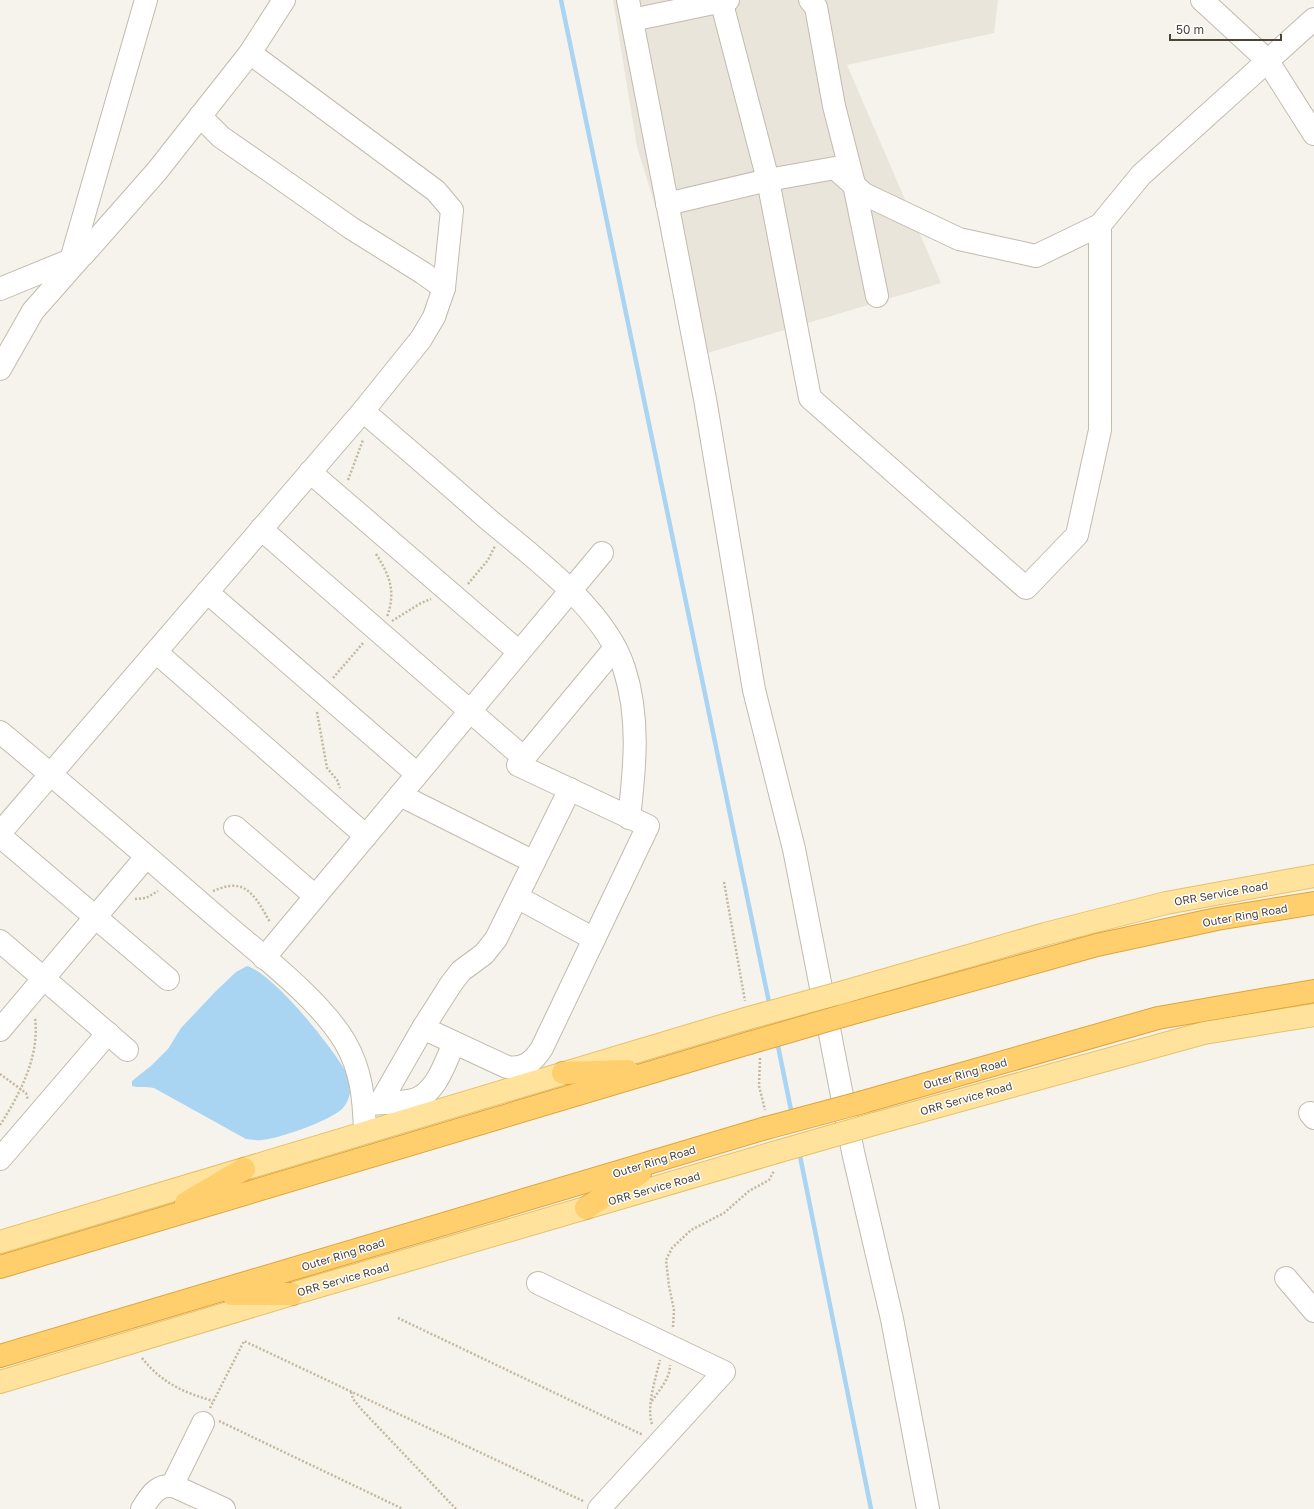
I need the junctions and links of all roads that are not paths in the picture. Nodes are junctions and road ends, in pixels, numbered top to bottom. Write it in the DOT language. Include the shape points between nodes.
graph roads {
  1 [pos="146,0"];
  2 [pos="284,0"];
  3 [pos="723,0"];
  4 [pos="810,0"];
  5 [pos="1202,0"];
  6 [pos="630,10"];
  7 [pos="1314,19"];
  8 [pos="250,53"];
  9 [pos="1267,60"];
  10 [pos="200,116"];
  11 [pos="1314,134"];
  12 [pos="768,180"];
  13 [pos="854,184"];
  14 [pos="667,204"];
  15 [pos="1100,225"];
  16 [pos="77,257"];
  17 [pos="444,288"];
  18 [pos="0,289"];
  19 [pos="877,296"];
  20 [pos="0,369"];
  21 [pos="363,411"];
  22 [pos="310,472"];
  23 [pos="262,529"];
  24 [pos="602,554"];
  25 [pos="571,590"];
  26 [pos="207,592"];
  27 [pos="615,648"];
  28 [pos="156,652"];
  29 [pos="519,652"];
  30 [pos="469,712"];
  31 [pos="0,732"];
  32 [pos="524,758"];
  33 [pos="51,774"];
  34 [pos="417,774"];
  35 [pos="570,789"];
  36 [pos="400,795"];
  37 [pos="629,818"];
  38 [pos="235,827"];
  39 [pos="0,834"];
  40 [pos="366,836"];
  41 [pos="146,857"];
  42 [pos="534,862"];
  43 [pos="1314,876"];
  44 [pos="315,896"];
  45 [pos="518,897"];
  46 [pos="1314,903"];
  47 [pos="95,917"];
  48 [pos="594,939"];
  49 [pos="0,941"];
  50 [pos="264,958"];
  51 [pos="168,980"];
  52 [pos="38,986"];
  53 [pos="1314,991"];
  54 [pos="1314,1015"];
  55 [pos="423,1028"];
  56 [pos="0,1030"];
  57 [pos="108,1033"];
  58 [pos="454,1043"];
  59 [pos="127,1050"];
  60 [pos="655,1071"];
  61 [pos="563,1073"];
  62 [pos="372,1104"];
  63 [pos="365,1132"];
  64 [pos="0,1159"];
  65 [pos="661,1159"];
  66 [pos="244,1169"];
  67 [pos="586,1208"];
  68 [pos="156,1221"];
  69 [pos="4,1236"];
  70 [pos="0,1268"];
  71 [pos="1286,1278"];
  72 [pos="538,1283"];
  73 [pos="292,1294"];
  74 [pos="204,1295"];
  75 [pos="1314,1311"];
  76 [pos="0,1356"];
  77 [pos="0,1382"];
  78 [pos="205,1419"];
  79 [pos="172,1486"];
  80 [pos="592,1506"];
  81 [pos="142,1509"];
  82 [pos="224,1509"];
  83 [pos="928,1509"];
  1 -- 16 [label="street"];
  2 -- 8 [label="street"];
  3 -- 6 [label="street"];
  3 -- 12 [label="street"];
  4 -- 13 [label="street" via="816,7 834,106"];
  5 -- 9 [label="street"];
  6 -- 14 [label="street"];
  7 -- 9 [label="street"];
  8 -- 10 [label="street"];
  8 -- 17 [label="street" via="436,191 452,210"];
  9 -- 11 [label="street"];
  9 -- 15 [label="street" via="1141,175"];
  10 -- 16 [label="street" via="157,171"];
  10 -- 17 [label="street" via="221,137 351,228 423,272"];
  12 -- 13 [label="street" via="835,168"];
  12 -- 14 [label="street"];
  12 -- 15 [label="street" via="810,398 1026,588 1077,535 1100,430"];
  13 -- 15 [label="street" via="864,194 959,239 1036,256"];
  13 -- 19 [label="street"];
  14 -- 83 [label="street" via="705,399 754,690 794,849 853,1152 892,1319"];
  16 -- 18 [label="street"];
  16 -- 20 [label="street" via="33,311"];
  17 -- 21 [label="street" via="434,317 420,339"];
  21 -- 22 [label="street"];
  21 -- 25 [label="street"];
  22 -- 23 [label="street"];
  22 -- 29 [label="street"];
  23 -- 26 [label="street"];
  23 -- 30 [label="street"];
  24 -- 25 [label="street"];
  25 -- 27 [label="street"];
  25 -- 29 [label="street"];
  26 -- 28 [label="street"];
  26 -- 34 [label="street"];
  27 -- 32 [label="street"];
  27 -- 37 [label="street" via="624,666 634,713 636,757"];
  28 -- 33 [label="street"];
  28 -- 40 [label="street"];
  29 -- 30 [label="street"];
  30 -- 32 [label="street"];
  30 -- 34 [label="street"];
  31 -- 33 [label="street"];
  32 -- 35 [label="street" via="518,765"];
  33 -- 39 [label="street"];
  33 -- 41 [label="street"];
  34 -- 36 [label="street"];
  35 -- 37 [label="street"];
  35 -- 42 [label="street"];
  36 -- 40 [label="street"];
  36 -- 42 [label="street"];
  37 -- 48 [label="street" via="648,826"];
  38 -- 44 [label="street"];
  39 -- 47 [label="street"];
  40 -- 44 [label="street"];
  41 -- 47 [label="street"];
  41 -- 50 [label="street"];
  42 -- 45 [label="street"];
  43 -- 61 [label="main road, ORR Service Road, bridge" via="1166,903 1023,940"];
  44 -- 50 [label="street"];
  45 -- 48 [label="street"];
  45 -- 55 [label="street" via="496,939 484,954 462,971"];
  46 -- 60 [label="highway, Outer Ring Road, bridge" via="1217,919 1127,938 842,1016"];
  47 -- 51 [label="street"];
  47 -- 52 [label="street"];
  48 -- 58 [label="street" via="542,1048 532,1062 522,1067 507,1067"];
  49 -- 52 [label="street"];
  50 -- 62 [label="street" via="308,998 337,1030 356,1062"];
  52 -- 56 [label="street"];
  52 -- 57 [label="street"];
  53 -- 65 [label="highway, Outer Ring Road, bridge" via="1158,1018"];
  54 -- 67 [label="main road, ORR Service Road, bridge" via="1204,1033 874,1124"];
  55 -- 58 [label="street"];
  55 -- 62 [label="street"];
  57 -- 59 [label="street"];
  57 -- 64 [label="street"];
  58 -- 62 [label="street" via="428,1092 412,1100"];
  60 -- 61 [label="highway"];
  60 -- 68 [label="highway, Outer Ring Road"];
  61 -- 63 [label="main road, ORR Service Road"];
  62 -- 63 [label="street"];
  63 -- 66 [label="main road, ORR Service Road"];
  65 -- 67 [label="highway"];
  65 -- 74 [label="highway, Outer Ring Road"];
  66 -- 68 [label="highway"];
  66 -- 69 [label="main road, ORR Service Road"];
  67 -- 73 [label="main road, ORR Service Road"];
  68 -- 70 [label="highway, Outer Ring Road"];
  71 -- 75 [label="street"];
  72 -- 80 [label="street" via="724,1372 660,1443"];
  73 -- 74 [label="highway"];
  73 -- 77 [label="main road, ORR Service Road"];
  74 -- 76 [label="highway, Outer Ring Road"];
  78 -- 79 [label="street"];
  79 -- 81 [label="street" via="159,1488"];
  79 -- 82 [label="street"];
}
